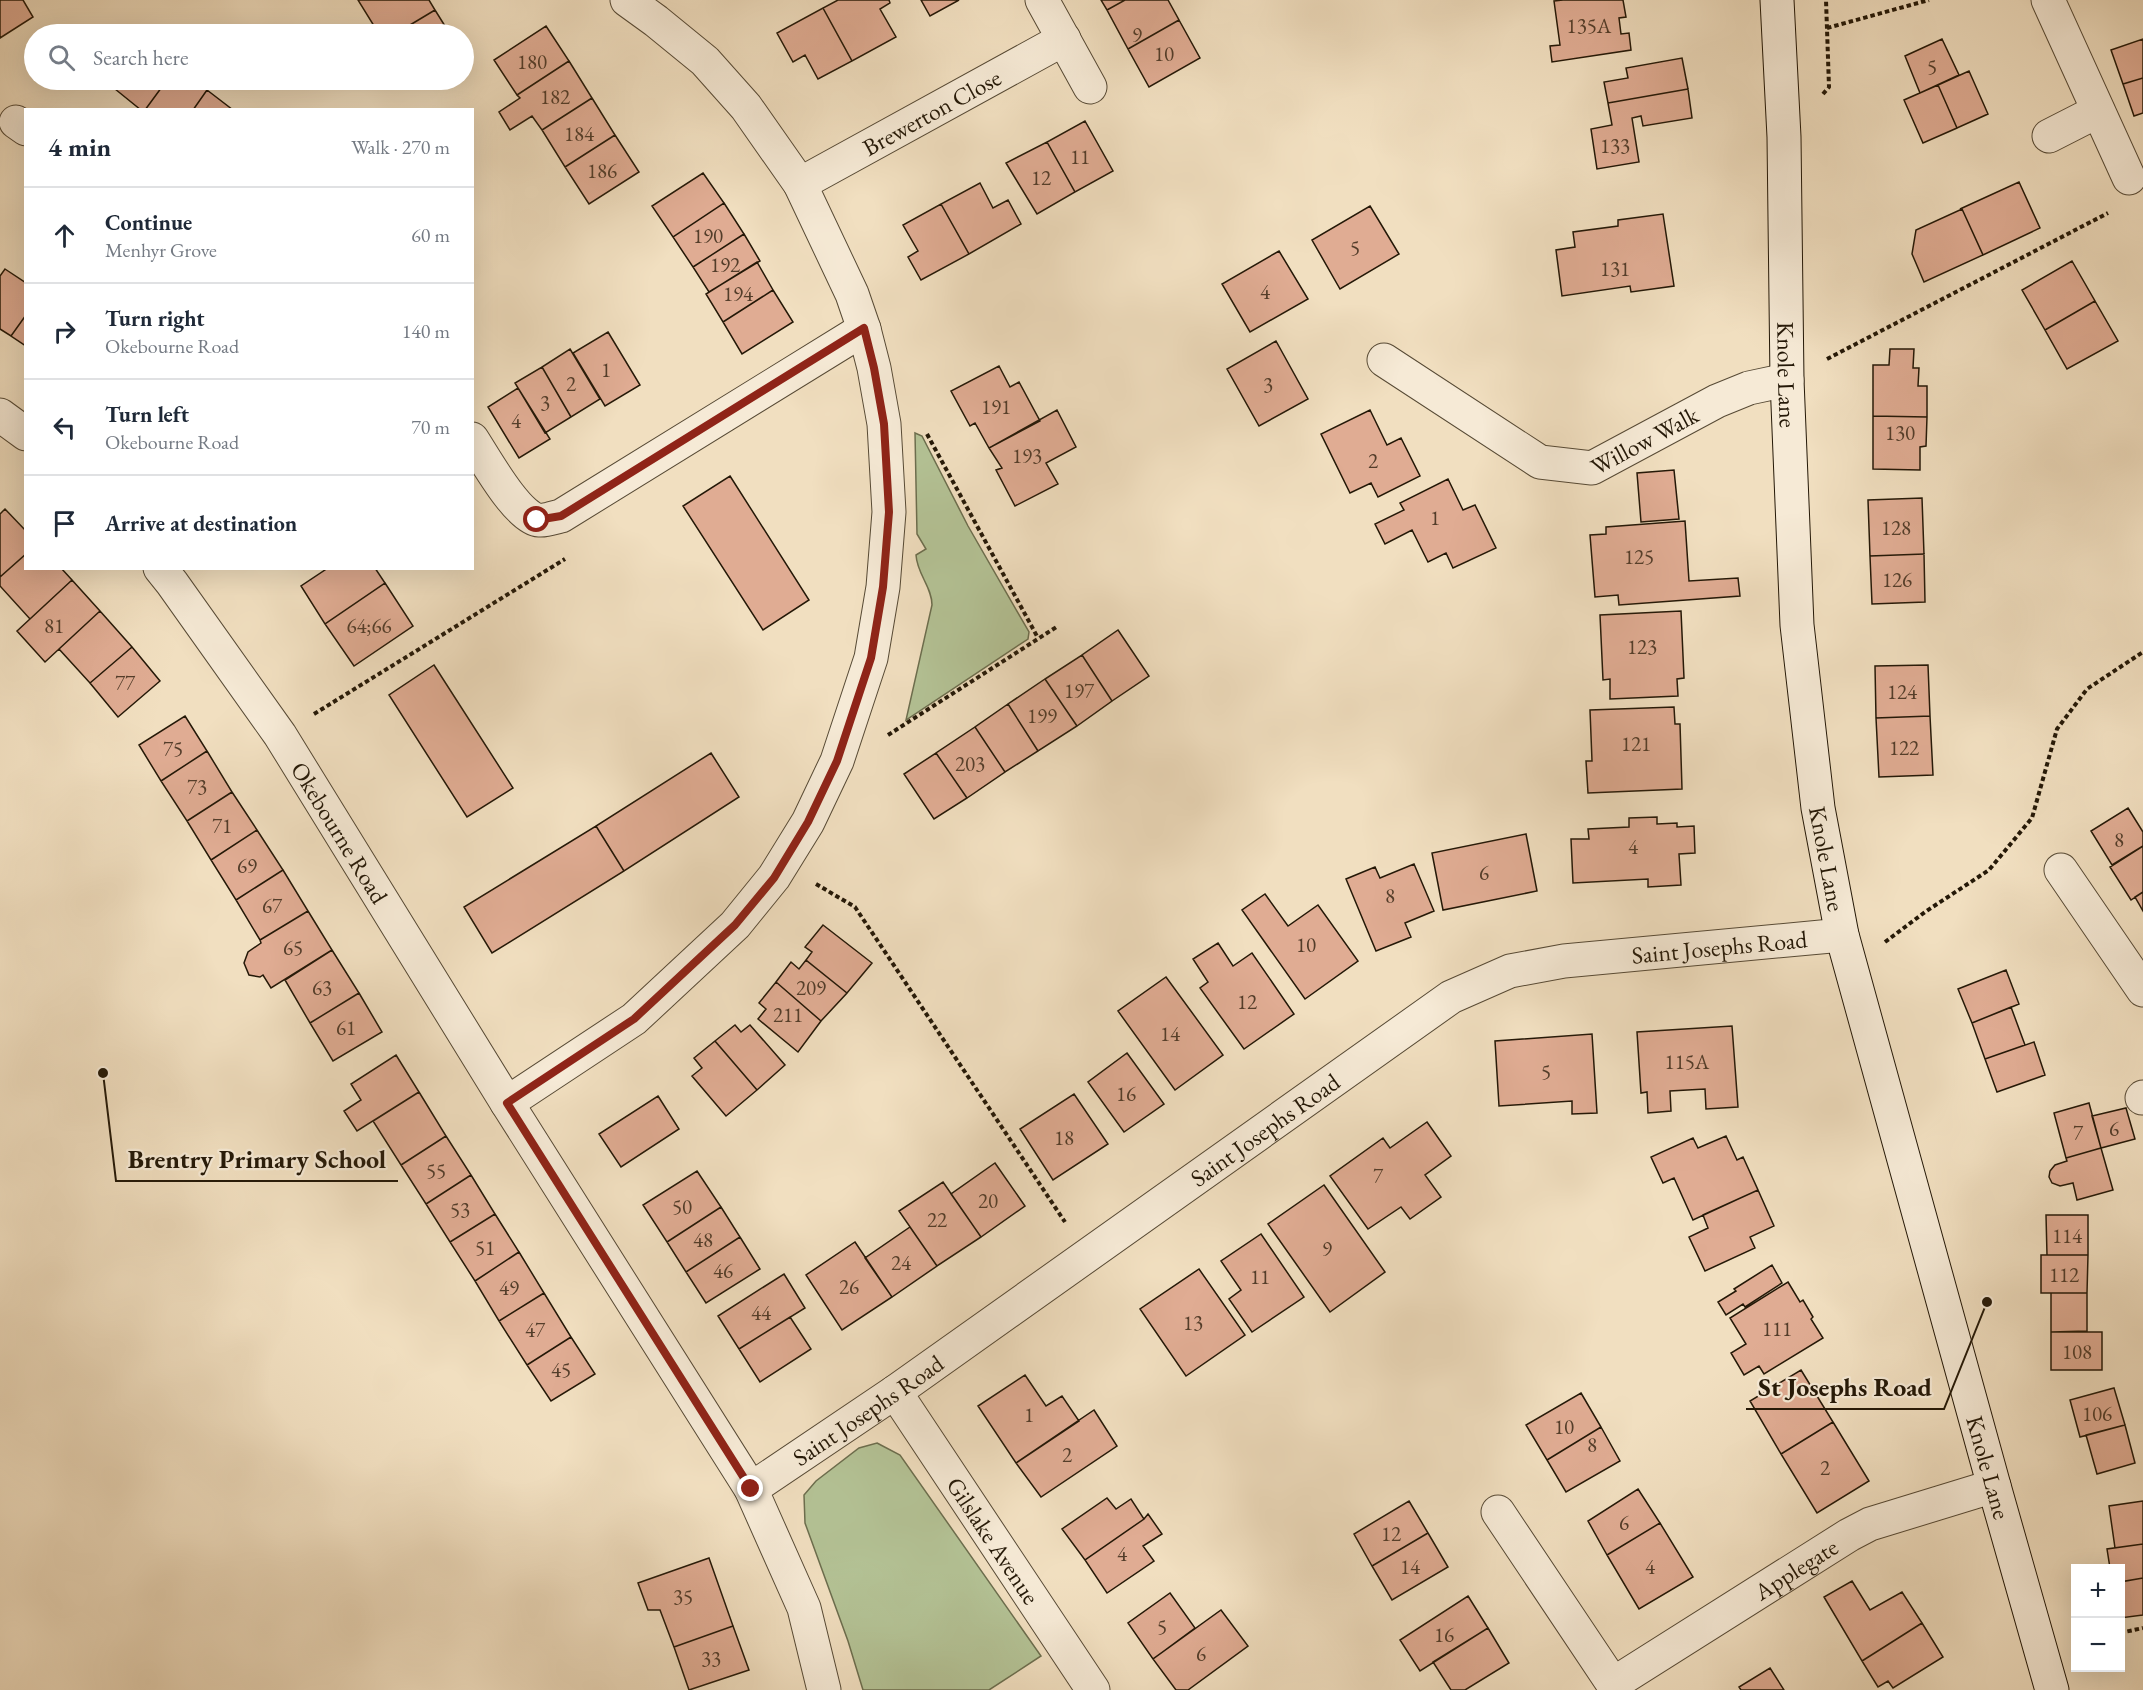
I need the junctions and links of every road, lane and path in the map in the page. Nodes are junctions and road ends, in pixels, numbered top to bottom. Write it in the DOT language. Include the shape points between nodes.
graph roads {
  1 [pos="627,0"];
  2 [pos="1042,0"];
  3 [pos="1777,0"];
  4 [pos="1929,0"];
  5 [pos="2048,0"];
  6 [pos="1827,28"];
  7 [pos="1064,39"];
  8 [pos="1090,87"];
  9 [pos="2098,111"];
  10 [pos="2049,136"];
  11 [pos="2129,178"];
  12 [pos="800,184"];
  13 [pos="2109,212"];
  14 [pos="864,328"];
  15 [pos="1384,360"];
  16 [pos="1787,380"];
  17 [pos="0,415"];
  18 [pos="884,424"];
  19 [pos="24,433"];
  20 [pos="474,442"];
  21 [pos="162,570"];
  22 [pos="1058,626"];
  23 [pos="1038,638"];
  24 [pos="2143,652"];
  25 [pos="837,761"];
  26 [pos="781,865"];
  27 [pos="2061,870"];
  28 [pos="1925,912"];
  29 [pos="1842,935"];
  30 [pos="2143,990"];
  31 [pos="507,1103"];
  32 [pos="1087,1255"];
  33 [pos="895,1392"];
  34 [pos="1994,1486"];
  35 [pos="751,1489"];
  36 [pos="1498,1512"];
  37 [pos="2143,1628"];
  38 [pos="2125,1632"];
  39 [pos="1615,1687"];
  40 [pos="824,1690"];
  41 [pos="1093,1690"];
  42 [pos="2052,1690"];
  1 -- 12 [label="street" via="705,61 746,107"];
  2 -- 7 [label="street"];
  3 -- 16 [label="street, Knole Lane" via="1784,137"];
  4 -- 6 [label="path"];
  5 -- 9 [label="street"];
  7 -- 8 [label="street"];
  7 -- 12 [label="street, Brewerton Close"];
  9 -- 10 [label="street"];
  9 -- 11 [label="street"];
  12 -- 14 [label="street"];
  13 -- 16 [label="path"];
  14 -- 18 [label="street"];
  14 -- 20 [label="street" via="561,516 537,520 522,513"];
  15 -- 16 [label="street, Willow Walk" via="1540,462 1592,468 1717,401 1749,388"];
  16 -- 29 [label="street, Knole Lane" via="1797,624 1818,808"];
  17 -- 19 [label="street"];
  18 -- 23 [label="path" via="919,420"];
  18 -- 25 [label="street" via="889,512 883,587 871,658"];
  21 -- 31 [label="street, Okebourne Road" via="280,735"];
  22 -- 23 [label="path"];
  23 -- 25 [label="path" via="861,753"];
  24 -- 28 [label="path" via="2087,689 2057,729 2032,818 1989,870"];
  25 -- 26 [label="street" via="808,822"];
  26 -- 31 [label="street" via="735,925 634,1019"];
  26 -- 32 [label="path" via="855,907"];
  27 -- 30 [label="street"];
  29 -- 32 [label="street, Saint Josephs Road" via="1564,961 1510,971 1451,997"];
  29 -- 34 [label="street, Knole Lane"];
  31 -- 35 [label="street, Okebourne Road"];
  32 -- 33 [label="street, Saint Josephs Road"];
  33 -- 35 [label="street, Saint Josephs Road"];
  33 -- 41 [label="street, Gilslake Avenue"];
  34 -- 39 [label="street, Applegate" via="1870,1524 1849,1535"];
  34 -- 42 [label="street, Knole Lane"];
  35 -- 40 [label="street, Okebourne Road" via="804,1608"];
  36 -- 39 [label="street, Applegate"];
  37 -- 38 [label="path"];
}
